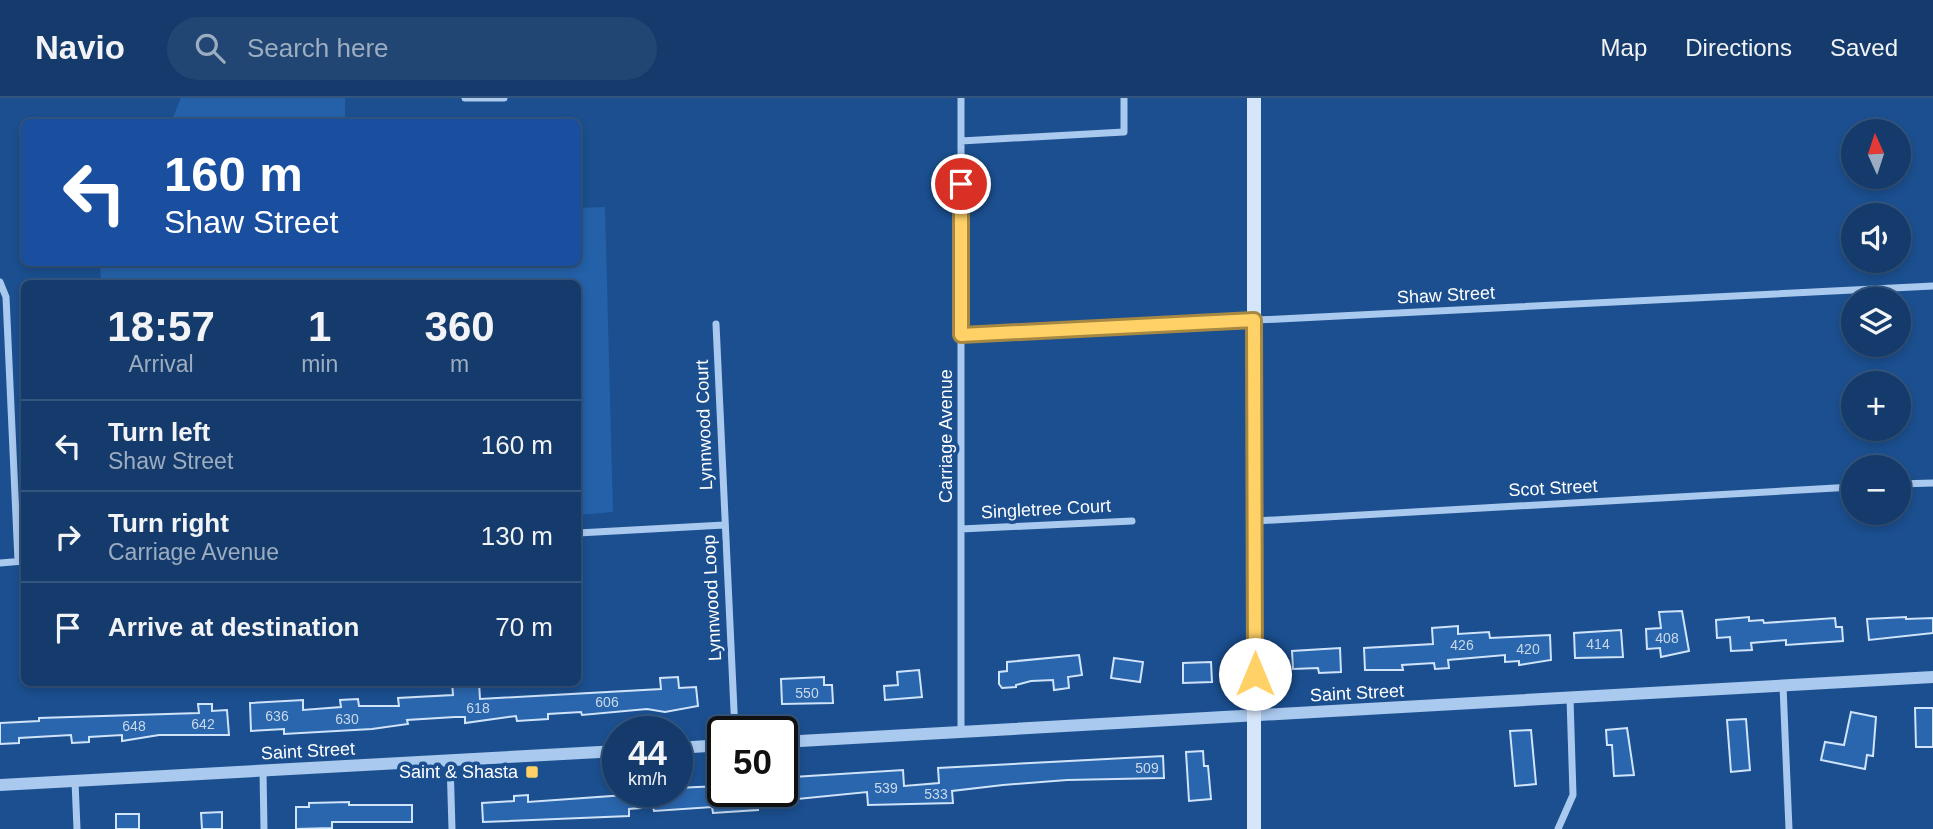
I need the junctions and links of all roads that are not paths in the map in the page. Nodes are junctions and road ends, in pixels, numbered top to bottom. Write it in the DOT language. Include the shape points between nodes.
graph roads {
  1 [pos="466,98"];
  2 [pos="504,98"];
  3 [pos="961,98"];
  4 [pos="1124,98"];
  5 [pos="1254,98"];
  6 [pos="961,141"];
  7 [pos="0,282"];
  8 [pos="1933,286"];
  9 [pos="1254,320"];
  10 [pos="716,324"];
  11 [pos="961,335"];
  12 [pos="0,372"];
  13 [pos="10,372"];
  14 [pos="1933,482"];
  15 [pos="1911,484"];
  16 [pos="1841,488"];
  17 [pos="1132,521"];
  18 [pos="1255,521"];
  19 [pos="724,526"];
  20 [pos="961,529"];
  21 [pos="581,533"];
  22 [pos="21,561"];
  23 [pos="0,563"];
  24 [pos="1933,677"];
  25 [pos="1783,686"];
  26 [pos="1570,698"];
  27 [pos="734,716"];
  28 [pos="1255,716"];
  29 [pos="961,731"];
  30 [pos="798,741"];
  31 [pos="602,752"];
  32 [pos="450,761"];
  33 [pos="263,771"];
  34 [pos="75,781"];
  35 [pos="0,785"];
  36 [pos="77,829"];
  37 [pos="264,829"];
  38 [pos="453,829"];
  39 [pos="1254,829"];
  40 [pos="1558,829"];
  41 [pos="1789,829"];
  1 -- 2 [label="street"];
  3 -- 6 [label="street, Carriage Avenue"];
  4 -- 6 [label="street" via="1124,132"];
  5 -- 9 [label="main road"];
  6 -- 11 [label="street, Carriage Avenue"];
  7 -- 13 [label="street" via="6,297"];
  8 -- 9 [label="street, Shaw Street"];
  9 -- 11 [label="street, Shaw Street"];
  9 -- 18 [label="main road"];
  10 -- 19 [label="street, Lynnwood Court"];
  11 -- 20 [label="street, Carriage Avenue"];
  12 -- 13 [label="street"];
  13 -- 22 [label="street"];
  14 -- 15 [label="street"];
  16 -- 18 [label="street, Scot Street"];
  17 -- 20 [label="street, Singletree Court"];
  18 -- 28 [label="main road"];
  19 -- 21 [label="street, Lynnwood Loop"];
  19 -- 27 [label="street, Lynnwood Loop"];
  20 -- 29 [label="street, Carriage Avenue"];
  22 -- 23 [label="street"];
  24 -- 25 [label="street, Saint Street"];
  25 -- 26 [label="street, Saint Street"];
  25 -- 41 [label="street"];
  26 -- 28 [label="street, Saint Street"];
  26 -- 40 [label="street" via="1573,795"];
  28 -- 29 [label="street, Saint Street"];
  28 -- 39 [label="main road"];
  29 -- 30 [label="street, Saint Street"];
  31 -- 32 [label="street, Saint Street"];
  32 -- 33 [label="street, Saint Street"];
  32 -- 38 [label="street"];
  33 -- 34 [label="street, Saint Street"];
  33 -- 37 [label="street"];
  34 -- 35 [label="street, Saint Street"];
  34 -- 36 [label="street"];
}
